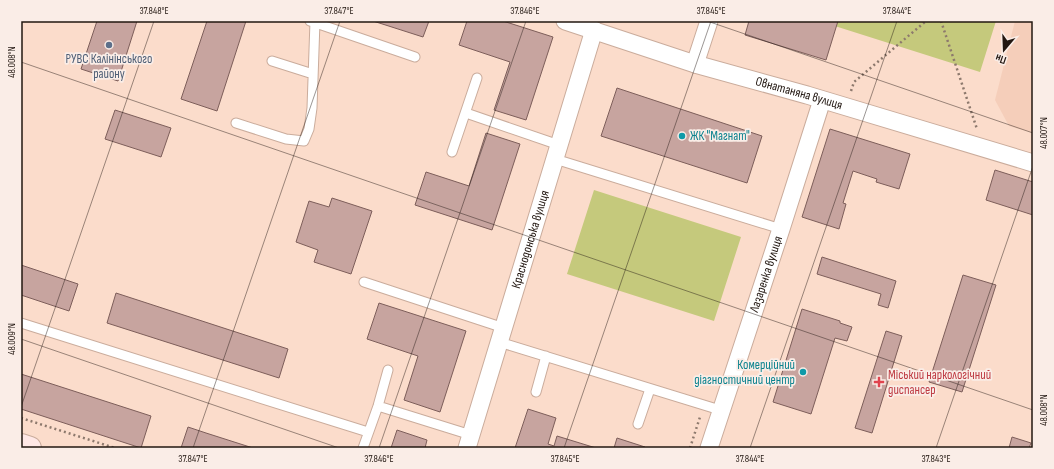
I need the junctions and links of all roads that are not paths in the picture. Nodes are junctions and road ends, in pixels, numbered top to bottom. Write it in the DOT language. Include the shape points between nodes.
graph roads {
  1 [pos="565,21"];
  2 [pos="708,21"];
  3 [pos="313,22"];
  4 [pos="594,30"];
  5 [pos="415,57"];
  6 [pos="272,61"];
  7 [pos="695,64"];
  8 [pos="313,74"];
  9 [pos="477,78"];
  10 [pos="822,100"];
  11 [pos="466,113"];
  12 [pos="236,123"];
  13 [pos="452,152"];
  14 [pos="557,152"];
  15 [pos="1033,163"];
  16 [pos="781,229"];
  17 [pos="364,282"];
  18 [pos="21,323"];
  19 [pos="501,335"];
  20 [pos="546,356"];
  21 [pos="388,370"];
  22 [pos="650,389"];
  23 [pos="536,392"];
  24 [pos="378,406"];
  25 [pos="720,410"];
  26 [pos="638,424"];
  27 [pos="368,432"];
  28 [pos="469,442"];
  29 [pos="21,445"];
  30 [pos="30,448"];
  31 [pos="363,448"];
  32 [pos="708,448"];
  1 -- 4 [label="street, Овнатаняна вулиця"];
  2 -- 7 [label="street"];
  3 -- 5 [label="lane"];
  3 -- 8 [label="lane"];
  4 -- 7 [label="street, Овнатаняна вулиця"];
  4 -- 14 [label="street, Краснодонська вулиця"];
  6 -- 8 [label="lane"];
  7 -- 10 [label="street, Овнатаняна вулиця"];
  8 -- 12 [label="lane" via="310,129 304,141 286,139"];
  9 -- 11 [label="lane"];
  10 -- 15 [label="street, Овнатаняна вулиця"];
  10 -- 16 [label="street, Лазаренка вулиця"];
  11 -- 13 [label="lane"];
  11 -- 14 [label="lane"];
  14 -- 16 [label="lane"];
  14 -- 19 [label="street, Краснодонська вулиця"];
  16 -- 25 [label="street, Лазаренка вулиця"];
  17 -- 19 [label="lane"];
  18 -- 27 [label="lane"];
  19 -- 20 [label="lane"];
  19 -- 28 [label="street, Краснодонська вулиця"];
  20 -- 22 [label="lane"];
  20 -- 23 [label="lane"];
  21 -- 24 [label="lane"];
  22 -- 25 [label="lane"];
  22 -- 26 [label="lane"];
  24 -- 27 [label="lane"];
  24 -- 28 [label="lane"];
  25 -- 32 [label="street, Лазаренка вулиця"];
  27 -- 31 [label="lane"];
  29 -- 30 [label="main road"];
}
